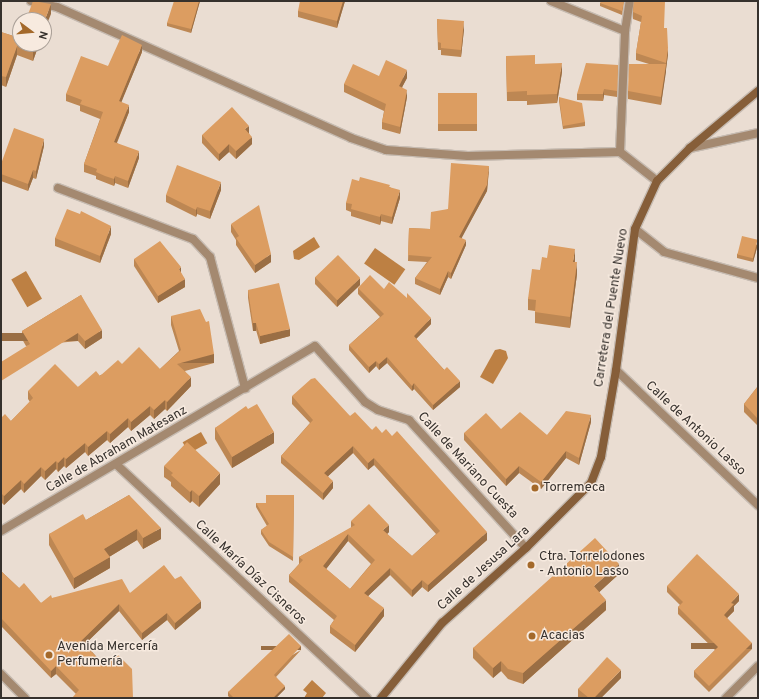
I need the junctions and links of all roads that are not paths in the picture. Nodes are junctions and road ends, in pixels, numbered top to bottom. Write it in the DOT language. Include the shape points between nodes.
graph roads {
  1 [pos="31,1"];
  2 [pos="551,1"];
  3 [pos="630,1"];
  4 [pos="625,31"];
  5 [pos="758,91"];
  6 [pos="758,133"];
  7 [pos="690,148"];
  8 [pos="620,152"];
  9 [pos="657,181"];
  10 [pos="58,188"];
  11 [pos="635,229"];
  12 [pos="758,278"];
  13 [pos="315,346"];
  14 [pos="616,370"];
  15 [pos="245,388"];
  16 [pos="601,457"];
  17 [pos="117,465"];
  18 [pos="758,505"];
  19 [pos="1,531"];
  20 [pos="526,548"];
  21 [pos="758,666"];
  22 [pos="1,674"];
  23 [pos="24,698"];
  24 [pos="367,698"];
  25 [pos="381,698"];
  26 [pos="726,698"];
  1 -- 8 [label="street" via="57,7 351,138 386,150 468,156"];
  2 -- 4 [label="street"];
  3 -- 4 [label="street"];
  4 -- 8 [label="street"];
  5 -- 7 [label="main road, Carretera del Puente Nuevo"];
  6 -- 7 [label="street"];
  7 -- 9 [label="main road, Carretera del Puente Nuevo"];
  8 -- 9 [label="street"];
  9 -- 11 [label="main road, Carretera del Puente Nuevo"];
  10 -- 15 [label="street" via="193,239 210,258"];
  11 -- 12 [label="street" via="664,252"];
  11 -- 14 [label="main road, Carretera del Puente Nuevo"];
  13 -- 15 [label="street, Calle de Abraham Matesanz"];
  13 -- 20 [label="street, Calle de Mariano Cuesta" via="365,402 378,410 408,420"];
  14 -- 16 [label="main road, Carretera del Puente Nuevo"];
  14 -- 18 [label="street, Calle de Antonio Lasso"];
  15 -- 17 [label="street, Calle de Abraham Matesanz"];
  16 -- 20 [label="main road, Calle de Jesusa Lara" via="591,483"];
  17 -- 19 [label="street, Calle de Abraham Matesanz"];
  17 -- 24 [label="street, Calle María Díaz Cisneros"];
  20 -- 25 [label="main road, Calle de Jesusa Lara" via="442,623"];
  21 -- 26 [label="street"];
  22 -- 23 [label="street"];
}
